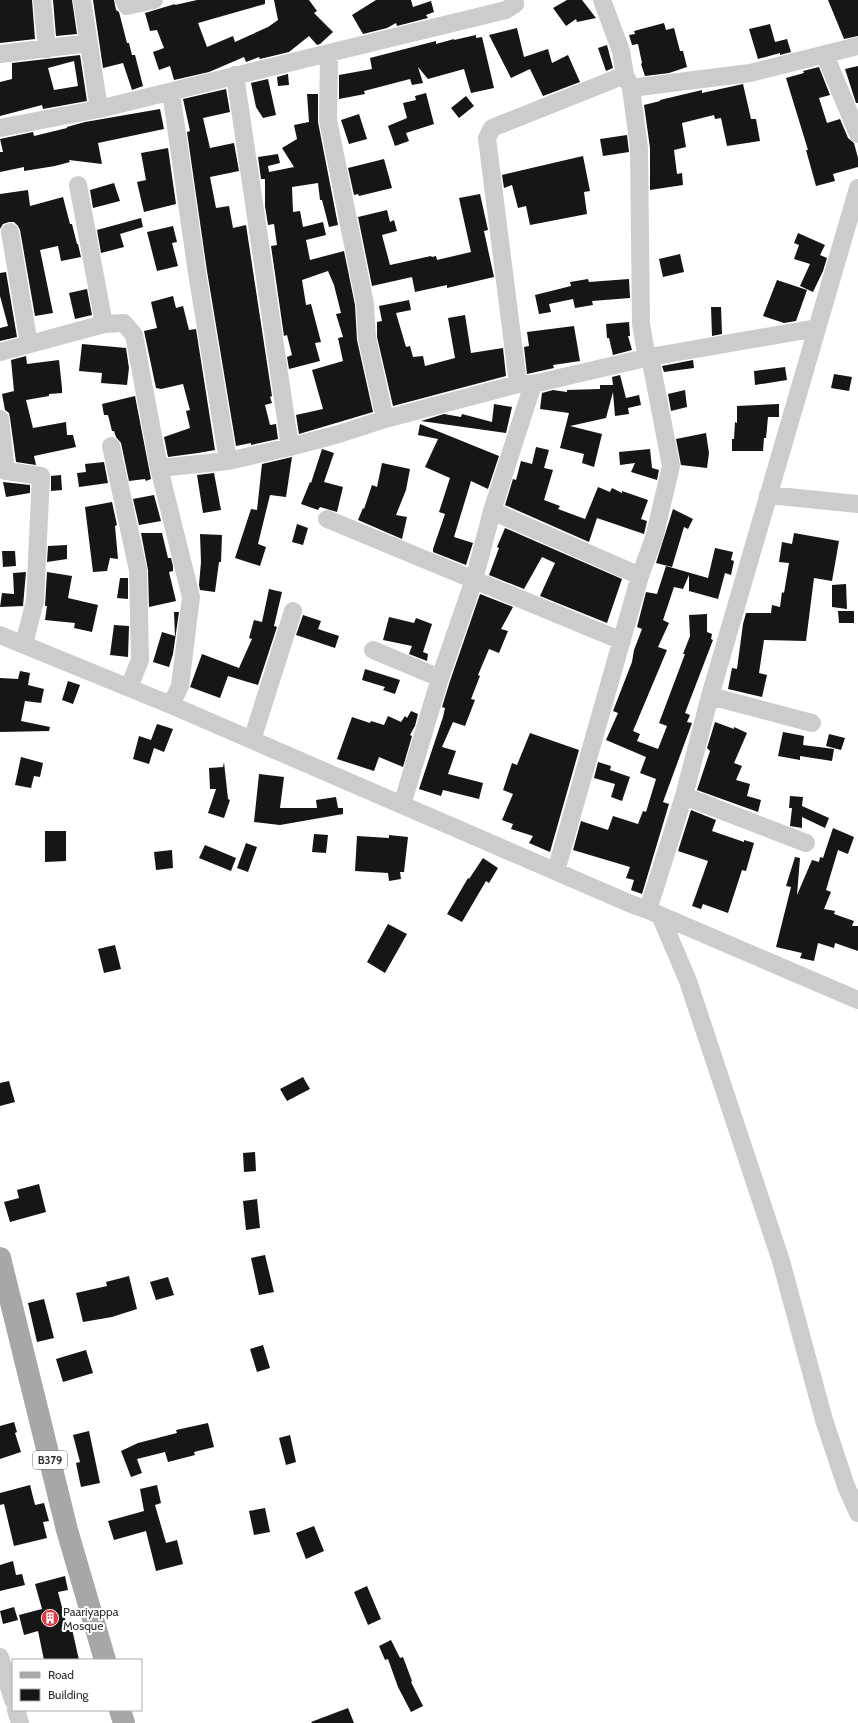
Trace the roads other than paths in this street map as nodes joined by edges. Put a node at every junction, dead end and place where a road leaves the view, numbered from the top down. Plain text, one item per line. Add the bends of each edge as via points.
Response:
1 (42, 0) edge
2 (82, 0) edge
3 (124, 0) edge
4 (154, 0) edge
5 (514, 0) edge
6 (602, 0) edge
7 (88, 43) junction
8 (858, 46) edge
9 (47, 49) junction
10 (329, 53) junction
11 (0, 54) edge
12 (825, 55) junction
13 (235, 75) junction
14 (628, 81) junction
15 (171, 92) junction
16 (99, 109) junction
17 (0, 128) edge
18 (858, 134) edge
19 (78, 185) dead end
20 (858, 188) edge
21 (10, 232) dead end
22 (104, 324) junction
23 (816, 328) junction
24 (29, 344) junction
25 (0, 352) edge
26 (649, 358) junction
27 (526, 384) junction
28 (0, 419) edge
29 (385, 419) junction
30 (111, 446) dead end
31 (290, 446) junction
32 (228, 461) junction
33 (159, 468) junction
34 (768, 495) junction
35 (858, 504) edge
36 (492, 511) junction
37 (327, 519) dead end
38 (640, 576) junction
39 (474, 580) junction
40 (293, 611) dead end
41 (0, 635) edge
42 (622, 641) junction
43 (24, 644) junction
44 (373, 650) dead end
45 (440, 678) junction
46 (129, 687) junction
47 (710, 696) junction
48 (171, 704) junction
49 (812, 723) dead end
50 (252, 740) junction
51 (684, 796) junction
52 (402, 805) junction
53 (806, 843) dead end
54 (556, 871) junction
55 (654, 912) junction
56 (858, 1000) edge
57 (0, 1258) edge
58 (858, 1514) edge
59 (0, 1657) edge
60 (105, 1659) edge
61 (12, 1697) edge
62 (16, 1711) edge
63 (120, 1711) edge
64 (20, 1723) edge
65 (124, 1723) edge

1 - 9 street
2 - 7 street
3 - 4 street via 127,6
5 - 10 street via 515,4 506,10
6 - 14 street via 621,51
7 - 9 street
7 - 16 street
8 - 12 street
9 - 11 street
10 - 13 street
10 - 29 street via 328,120 365,304 367,338
12 - 14 street via 750,74
12 - 18 street
13 - 15 street
13 - 31 street
14 - 26 street via 638,148 641,324
14 - 27 street via 492,128 488,138
15 - 16 street
15 - 32 street
16 - 17 street
19 - 22 street
20 - 23 street
21 - 24 street
22 - 24 street
22 - 33 street via 124,323 134,335
23 - 26 street
23 - 34 street
24 - 25 street
26 - 27 street
26 - 38 street via 671,466 654,538
27 - 29 street
27 - 36 street
28 - 43 street via 6,471 41,476 35,601
29 - 31 street
30 - 46 street via 138,570 140,660
31 - 32 street
32 - 33 street
33 - 48 street via 191,597 180,686
34 - 35 street
34 - 47 street
36 - 38 street
36 - 39 street
37 - 39 street
38 - 42 street
39 - 42 street
39 - 45 street
40 - 50 street
41 - 43 street
42 - 54 street
43 - 46 street
44 - 45 street
45 - 52 street
46 - 48 street
47 - 49 street
47 - 51 street
48 - 50 street
50 - 52 street
51 - 53 street
51 - 55 street
52 - 54 street
54 - 55 street
55 - 56 street
55 - 58 street via 688,981 779,1253 824,1420
57 - 60 main road, B379 via 67,1530
59 - 61 street
62 - 64 street
63 - 65 main road

